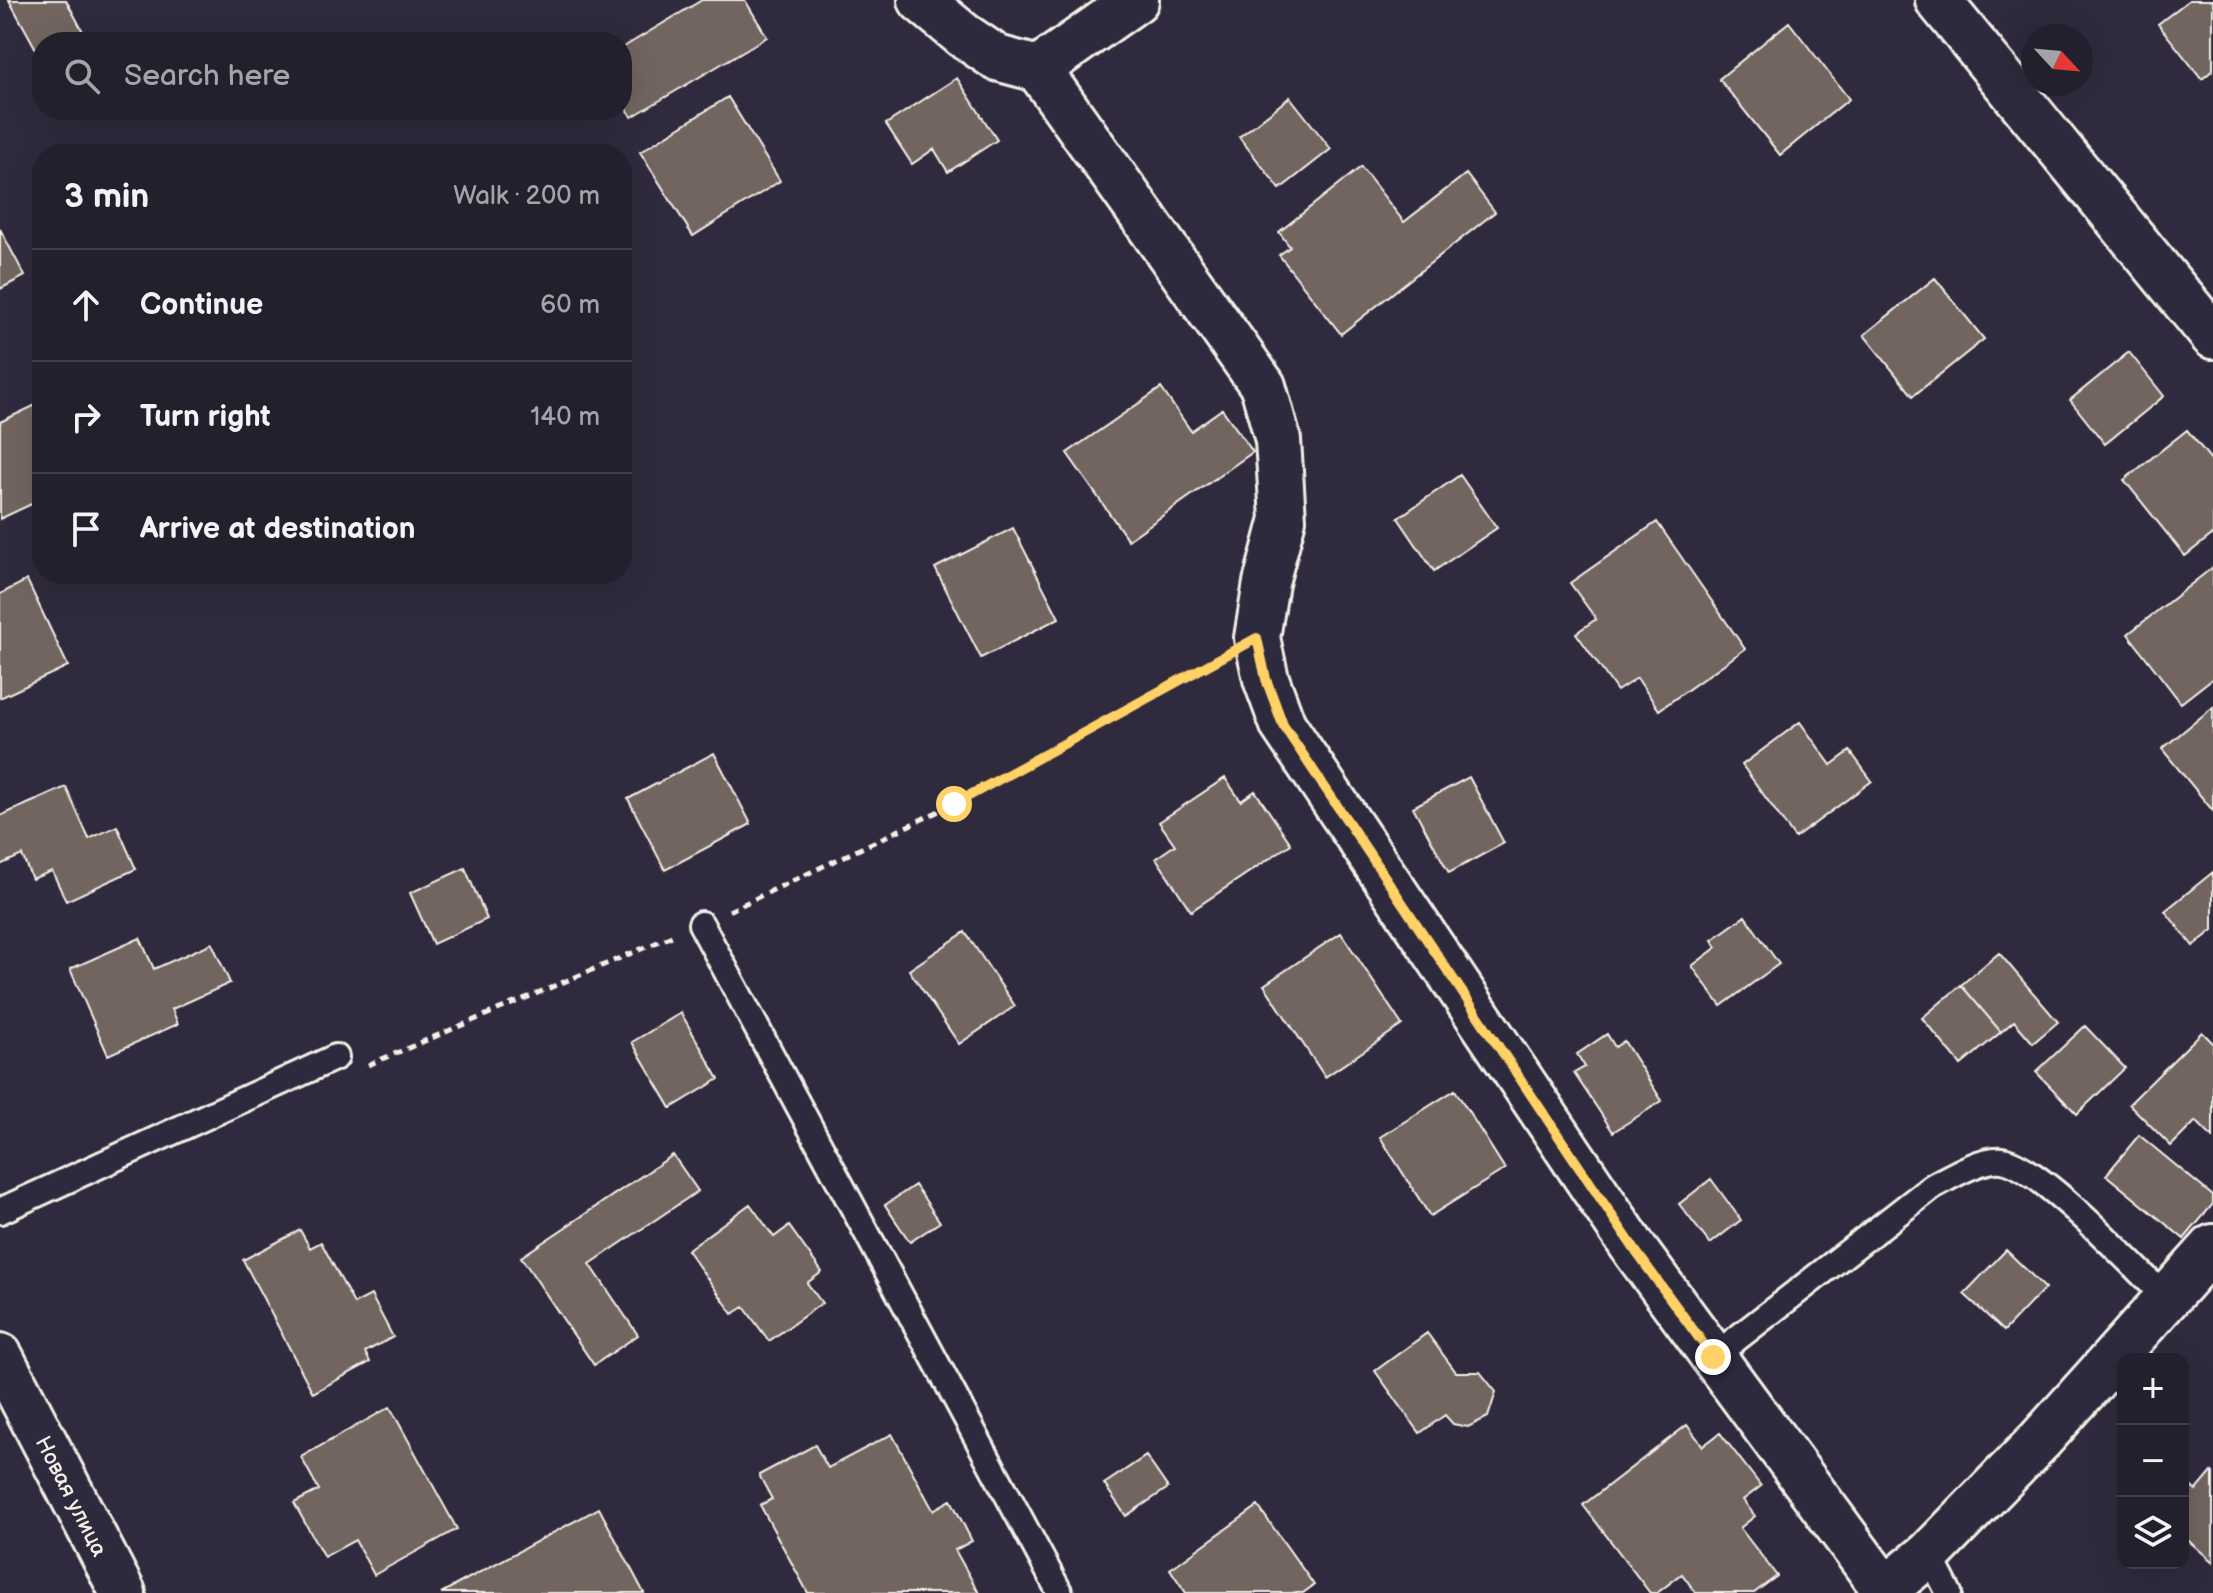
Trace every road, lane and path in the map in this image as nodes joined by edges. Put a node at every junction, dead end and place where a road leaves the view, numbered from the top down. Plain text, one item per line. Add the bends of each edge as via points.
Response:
1 (921, 0) edge
2 (1136, 0) edge
3 (1938, 0) edge
4 (1038, 69) junction
5 (2213, 336) edge
6 (1257, 638) junction
7 (701, 924) junction
8 (336, 1057) dead end
9 (362, 1068) dead end
10 (0, 1211) edge
11 (2213, 1247) edge
12 (2166, 1298) junction
13 (0, 1356) edge
14 (1713, 1357) junction
15 (1929, 1554) junction
16 (1883, 1592) edge
17 (123, 1593) edge
18 (1060, 1593) edge
19 (1949, 1593) edge

1 - 4 street via 997,58
2 - 4 street
3 - 5 street
4 - 6 street via 1263,386 1278,440 1283,519
6 - 7 path via 954,804
6 - 14 street via 1283,725 1637,1253
7 - 9 path
7 - 18 lane
8 - 10 lane
11 - 12 street
12 - 14 lane via 2054,1191 2001,1160 1966,1169 1933,1186
12 - 15 street via 2040,1440
13 - 17 street, Новая улица
14 - 16 street
15 - 16 street
15 - 19 lane

